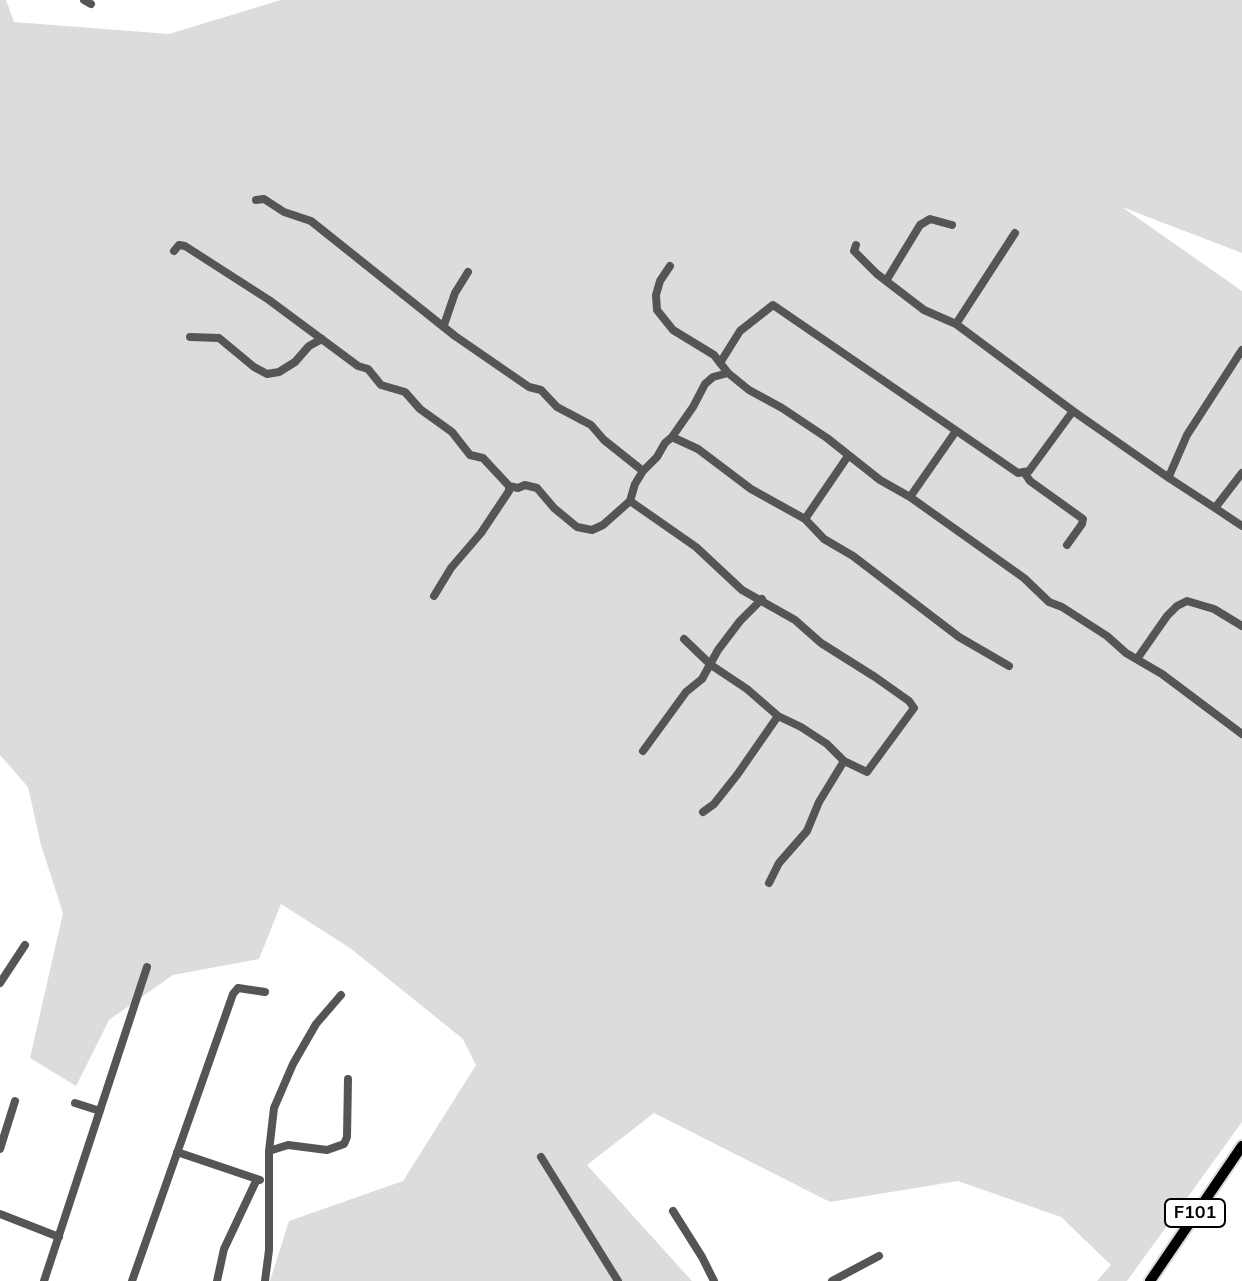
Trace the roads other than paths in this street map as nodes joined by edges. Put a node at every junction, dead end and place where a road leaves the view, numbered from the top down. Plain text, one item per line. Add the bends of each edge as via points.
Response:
1 (256, 200) dead end
2 (952, 225) dead end
3 (1015, 233) dead end
4 (856, 245) dead end
5 (174, 251) dead end
6 (670, 266) dead end
7 (468, 272) dead end
8 (886, 281) junction
9 (956, 324) junction
10 (444, 325) junction
11 (190, 337) dead end
12 (322, 339) junction
13 (1242, 350) edge
14 (720, 363) junction
15 (728, 373) junction
16 (1073, 411) junction
17 (956, 431) junction
18 (672, 437) junction
19 (848, 456) junction
20 (643, 471) junction
21 (1024, 472) junction
22 (1242, 473) edge
23 (1169, 478) junction
24 (509, 486) junction
25 (910, 497) junction
26 (630, 501) junction
27 (1215, 508) junction
28 (805, 519) junction
29 (1242, 526) edge
30 (1067, 545) dead end
31 (434, 596) dead end
32 (762, 599) junction
33 (1242, 626) edge
34 (684, 639) dead end
35 (1137, 659) junction
36 (711, 665) junction
37 (1009, 666) dead end
38 (778, 716) junction
39 (1242, 734) edge
40 (643, 751) dead end
41 (844, 761) junction
42 (703, 812) dead end
43 (769, 883) dead end
44 (25, 945) dead end
45 (147, 967) dead end
46 (0, 983) edge
47 (265, 992) dead end
48 (341, 995) dead end
49 (348, 1079) dead end
50 (15, 1101) dead end
51 (75, 1103) dead end
52 (100, 1111) junction
53 (1242, 1146) edge
54 (0, 1149) edge
55 (269, 1151) junction
56 (177, 1152) junction
57 (541, 1157) dead end
58 (257, 1179) junction
59 (268, 1184) junction
60 (673, 1211) dead end
61 (0, 1214) edge
62 (59, 1237) junction
63 (879, 1256) dead end
64 (44, 1281) edge
65 (132, 1281) edge
66 (217, 1281) edge
67 (265, 1281) edge
68 (618, 1281) edge
69 (714, 1281) edge
70 (832, 1281) edge
71 (1150, 1281) edge

1 - 10 street via 311,221
2 - 8 street via 930,219 920,225
3 - 9 street
4 - 8 street via 861,260
5 - 12 street via 185,246
6 - 14 street via 660,281 657,310 673,330
7 - 10 street
8 - 9 street via 924,310
9 - 16 street
10 - 20 street via 476,352 591,425
11 - 12 street via 219,338 267,374 295,362
12 - 24 street via 368,369 381,385 405,392
13 - 23 street via 1187,435
14 - 15 street
14 - 17 street via 740,331 773,305
15 - 18 street via 705,384
15 - 19 street
16 - 21 street
16 - 23 street
17 - 21 street
17 - 25 street
18 - 20 street
18 - 28 street
19 - 25 street
19 - 28 street
20 - 26 street
21 - 30 street via 1083,519
22 - 27 street
23 - 27 street
24 - 26 street via 537,488 564,518 592,530
24 - 31 street
25 - 35 street via 1024,578 1049,602
26 - 32 street via 696,547 742,590
27 - 29 street
28 - 37 street via 824,539 959,637
32 - 36 street
32 - 41 street via 914,708 871,771
33 - 35 street via 1187,601 1167,616
34 - 36 street
35 - 39 street
36 - 38 street
36 - 40 street
38 - 41 street via 827,744
38 - 42 street via 737,775
41 - 43 street via 807,831
44 - 46 street
45 - 52 street
47 - 56 street via 238,988 233,994
48 - 55 street via 316,1024 283,1084
49 - 55 street via 344,1144 327,1150 288,1145
50 - 54 street
51 - 52 street
52 - 62 street
53 - 71 main road, F101
55 - 59 street
56 - 58 street
56 - 65 street
57 - 68 street
58 - 59 street
58 - 66 street via 234,1222
59 - 67 street
60 - 69 street
61 - 62 street
62 - 64 street
63 - 70 street

